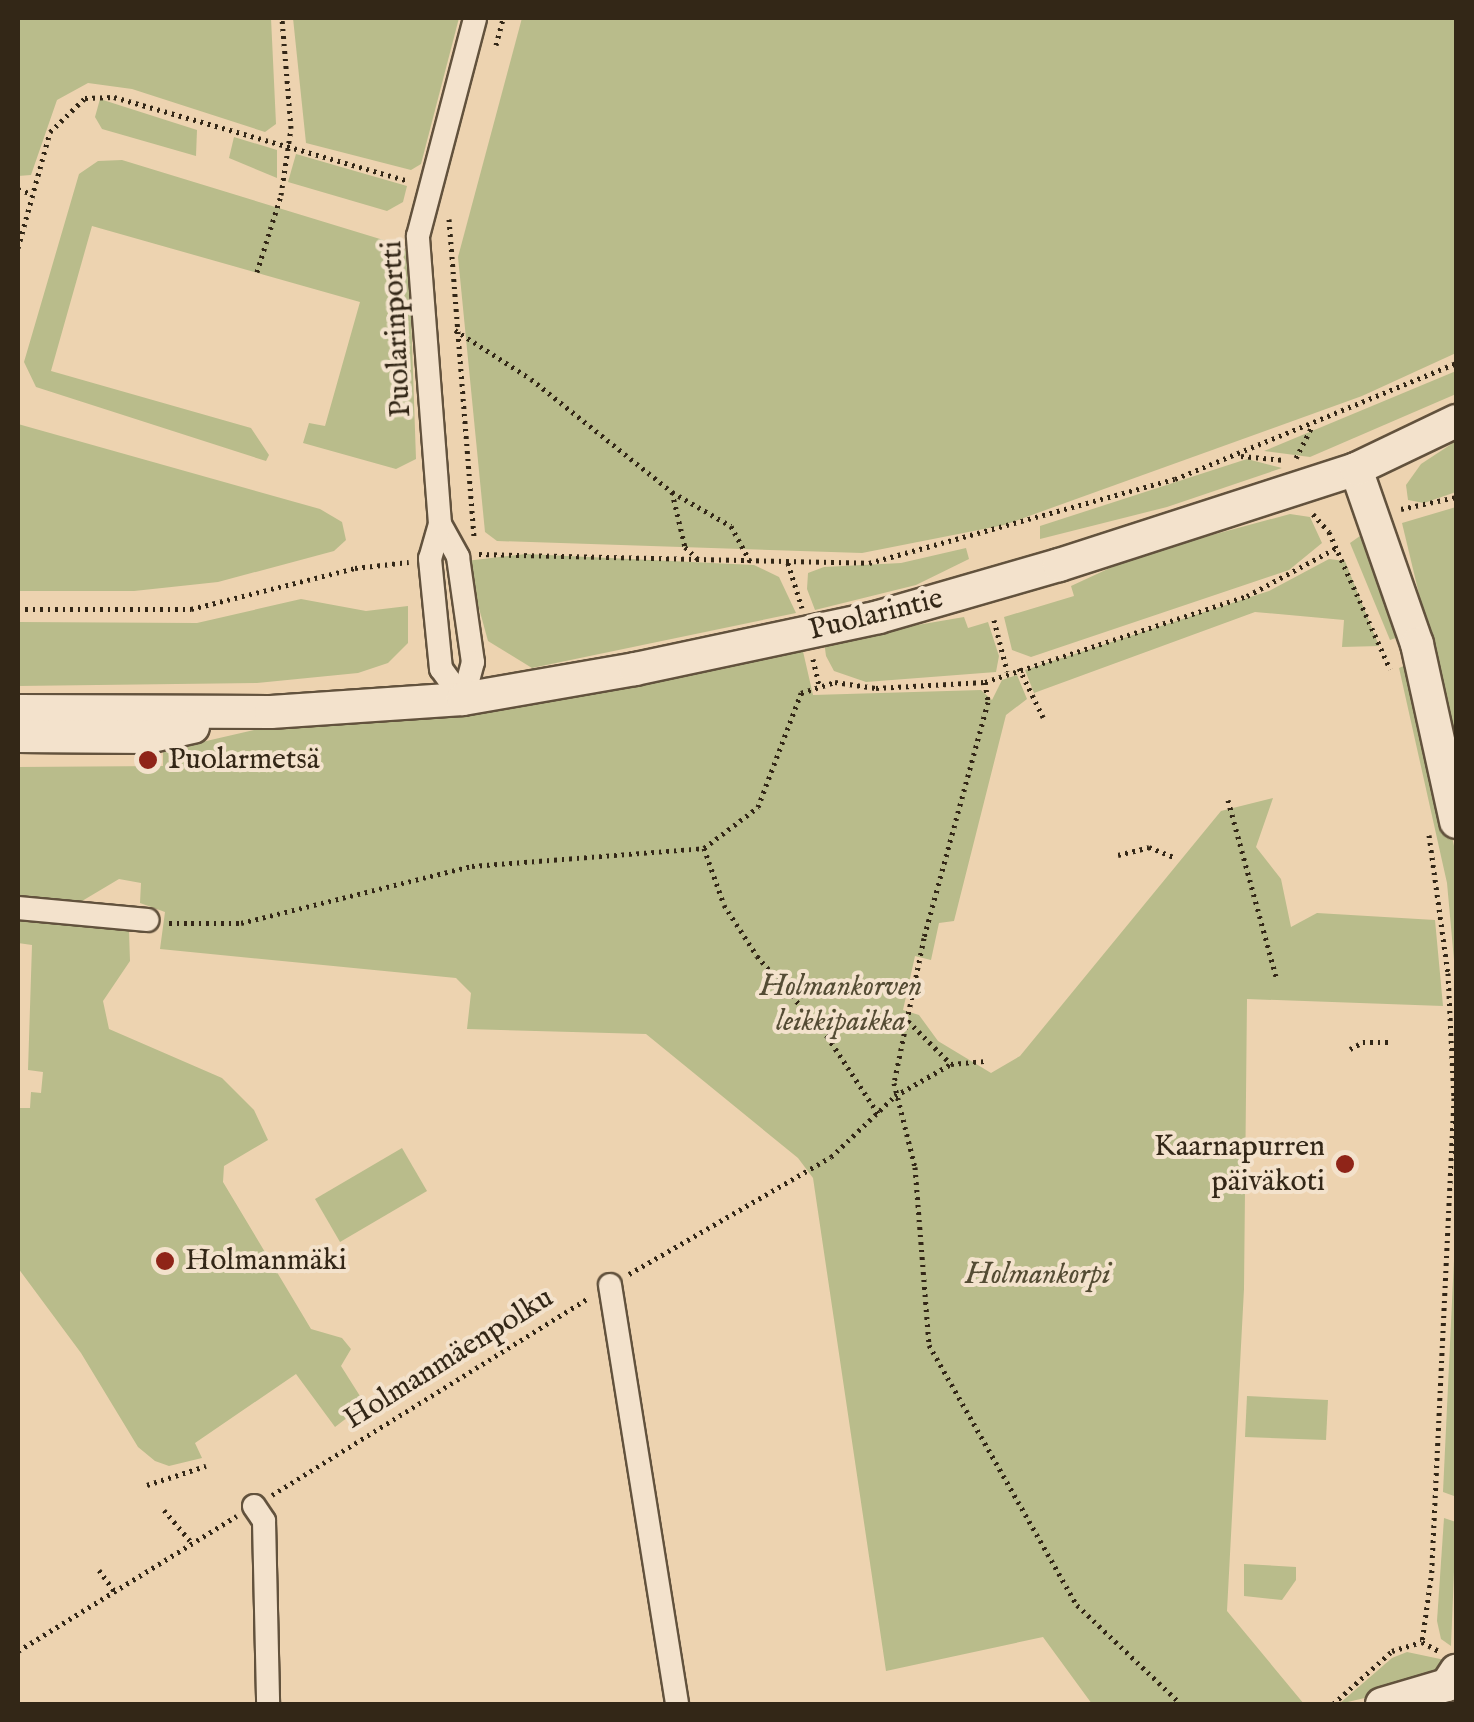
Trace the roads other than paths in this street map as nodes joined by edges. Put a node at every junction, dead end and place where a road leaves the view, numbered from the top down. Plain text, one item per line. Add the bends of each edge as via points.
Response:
1 (476, 18) edge
2 (1456, 421) edge
3 (1356, 469) junction
4 (440, 524) junction
5 (462, 699) junction
6 (18, 711) edge
7 (272, 712) junction
8 (18, 736) edge
9 (1442, 825) edge
10 (18, 908) edge
11 (147, 920) road end
12 (610, 1285) road end
13 (254, 1506) road end
14 (1456, 1671) edge
15 (268, 1704) edge
16 (677, 1704) edge
17 (1382, 1704) edge

1 - 4 street, Puolarinportti via 440,191 418,236
2 - 3 main road, Puolarintie
3 - 5 main road, Puolarintie via 1299,474 878,617
3 - 9 main road via 1418,644
4 - 5 street, Puolarinportti via 458,557 473,662
4 - 5 street, Puolarinportti via 430,559 441,668
5 - 7 main road, Puolarintie
6 - 7 main road, Puolarintie
7 - 8 main road, Puolarintie via 147,736
10 - 11 street
12 - 16 street
13 - 15 street via 264,1521
14 - 17 main road via 1447,1685

